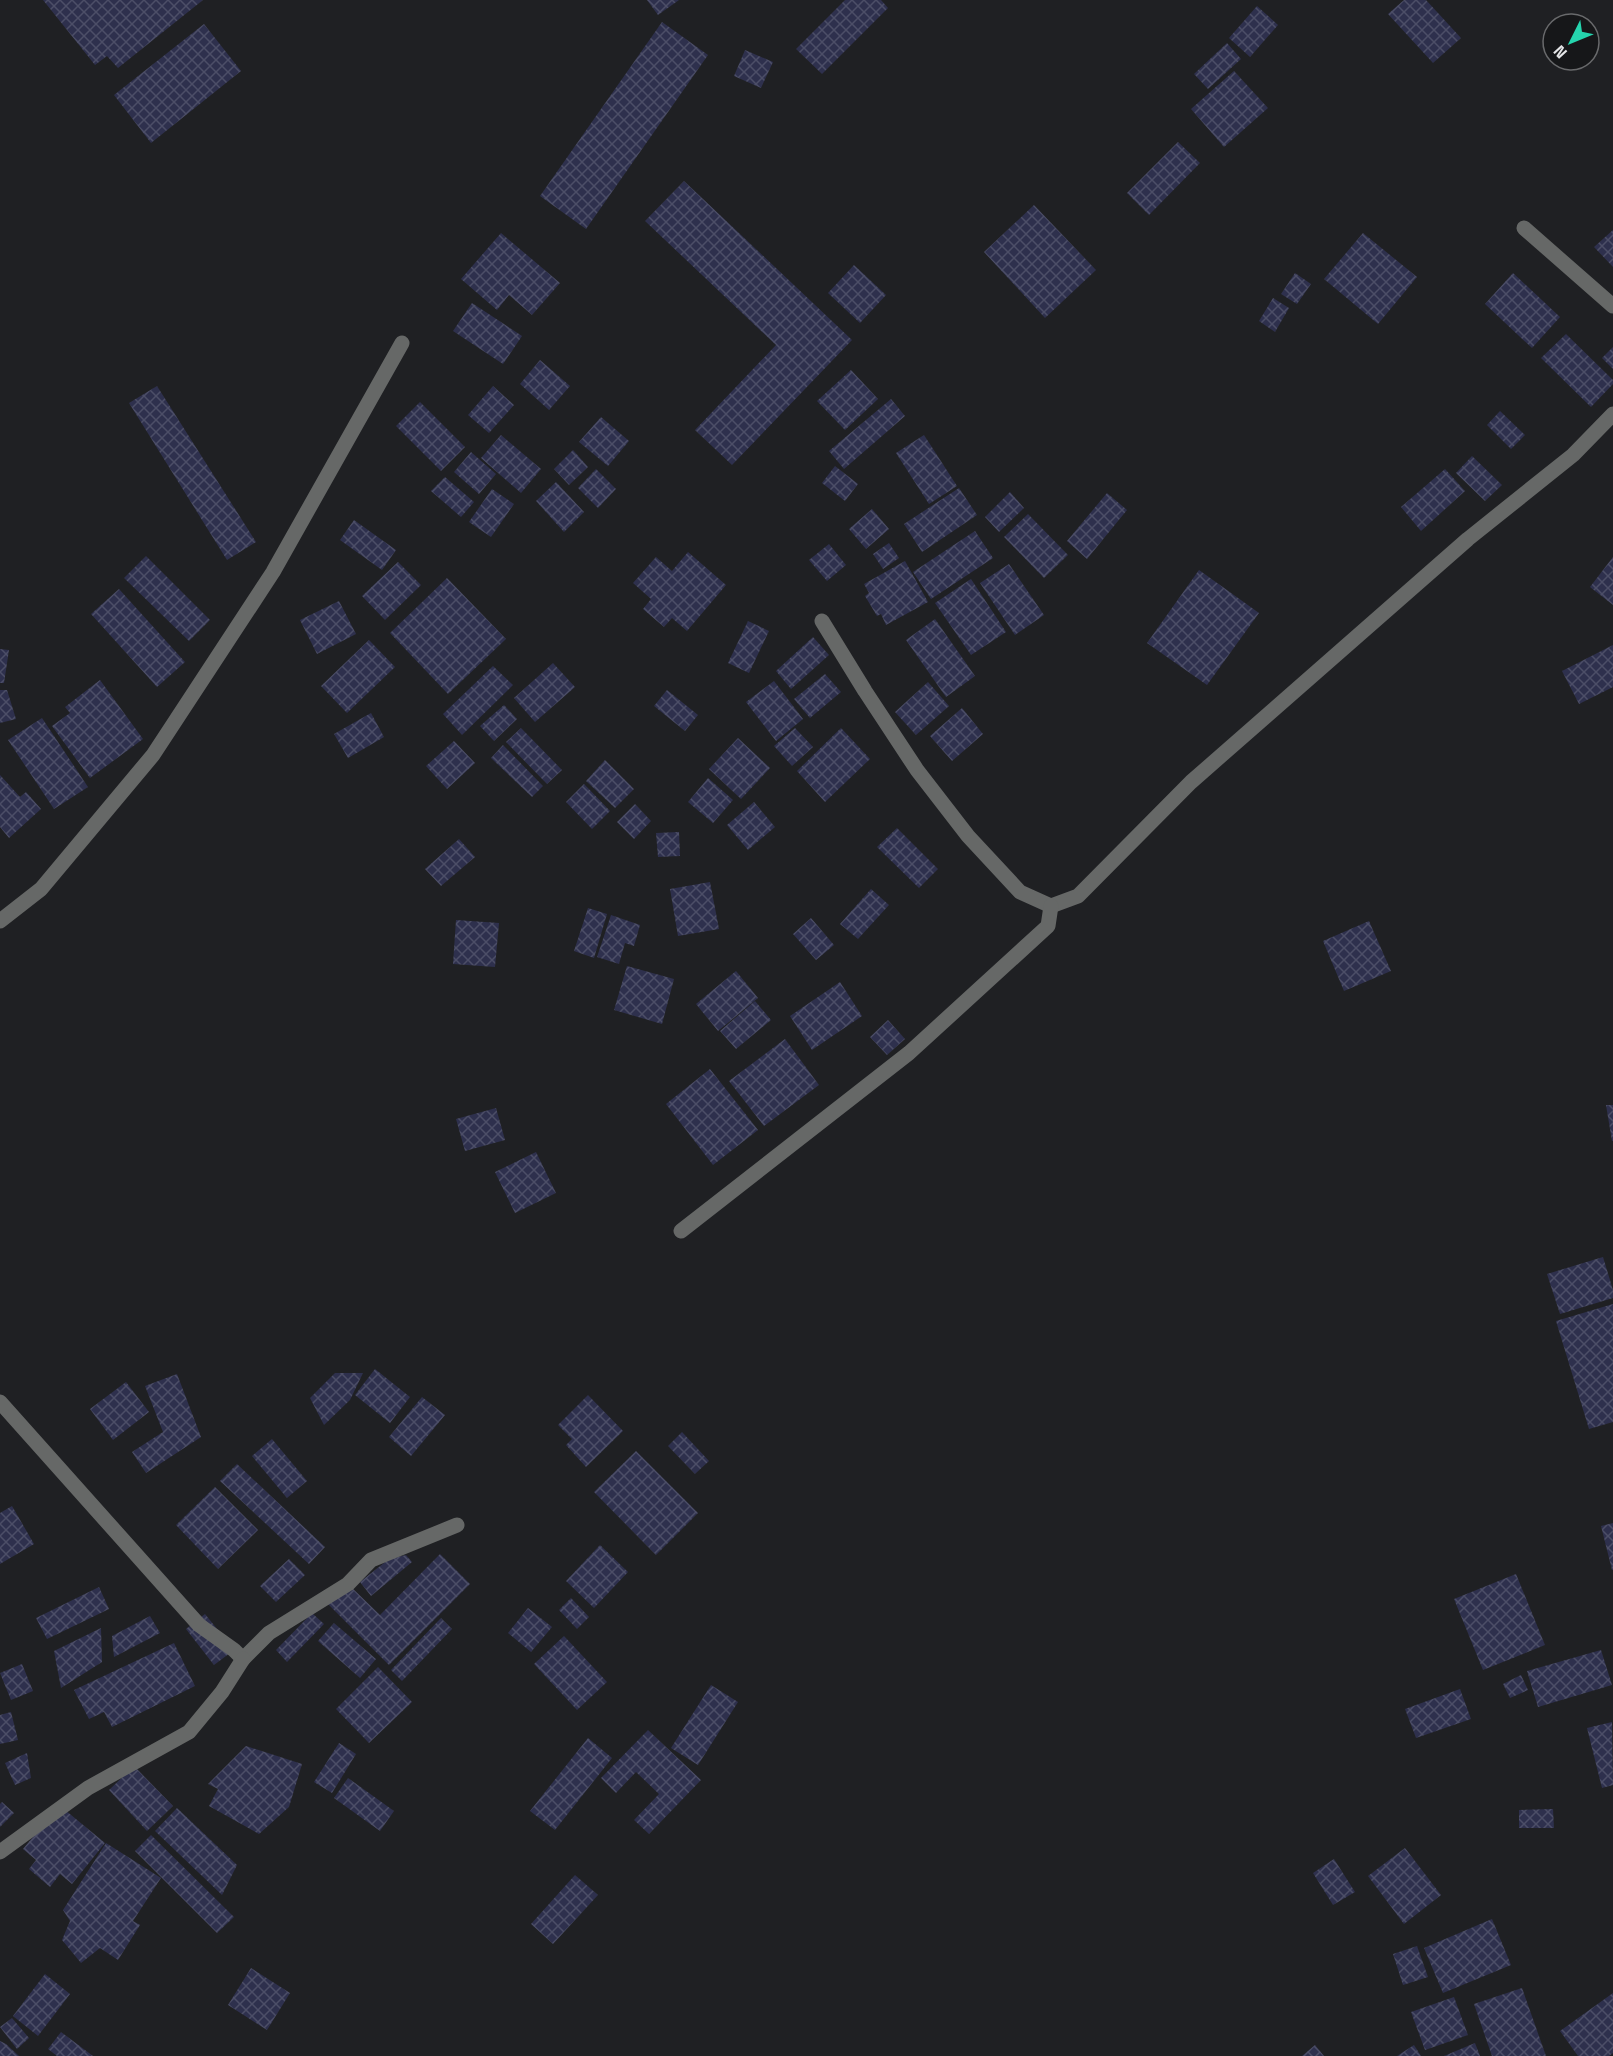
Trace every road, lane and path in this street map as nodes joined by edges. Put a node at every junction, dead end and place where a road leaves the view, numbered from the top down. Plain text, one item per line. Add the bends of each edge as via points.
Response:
1 (1524, 228) dead end
2 (1613, 306) edge
3 (402, 343) dead end
4 (1613, 414) edge
5 (822, 621) dead end
6 (1051, 906) junction
7 (0, 921) edge
8 (681, 1231) dead end
9 (0, 1402) edge
10 (457, 1525) dead end
11 (243, 1659) junction
12 (0, 1852) edge

1 - 2 street
3 - 7 street via 273,572 153,755 41,889
4 - 6 street via 1573,455 1435,567 1191,782 1077,896
5 - 6 street via 910,760 968,836 1020,892
6 - 8 street via 1048,926 909,1053
9 - 11 street via 199,1625
10 - 11 street via 371,1560 348,1584 269,1633
11 - 12 street via 189,1732 88,1788

